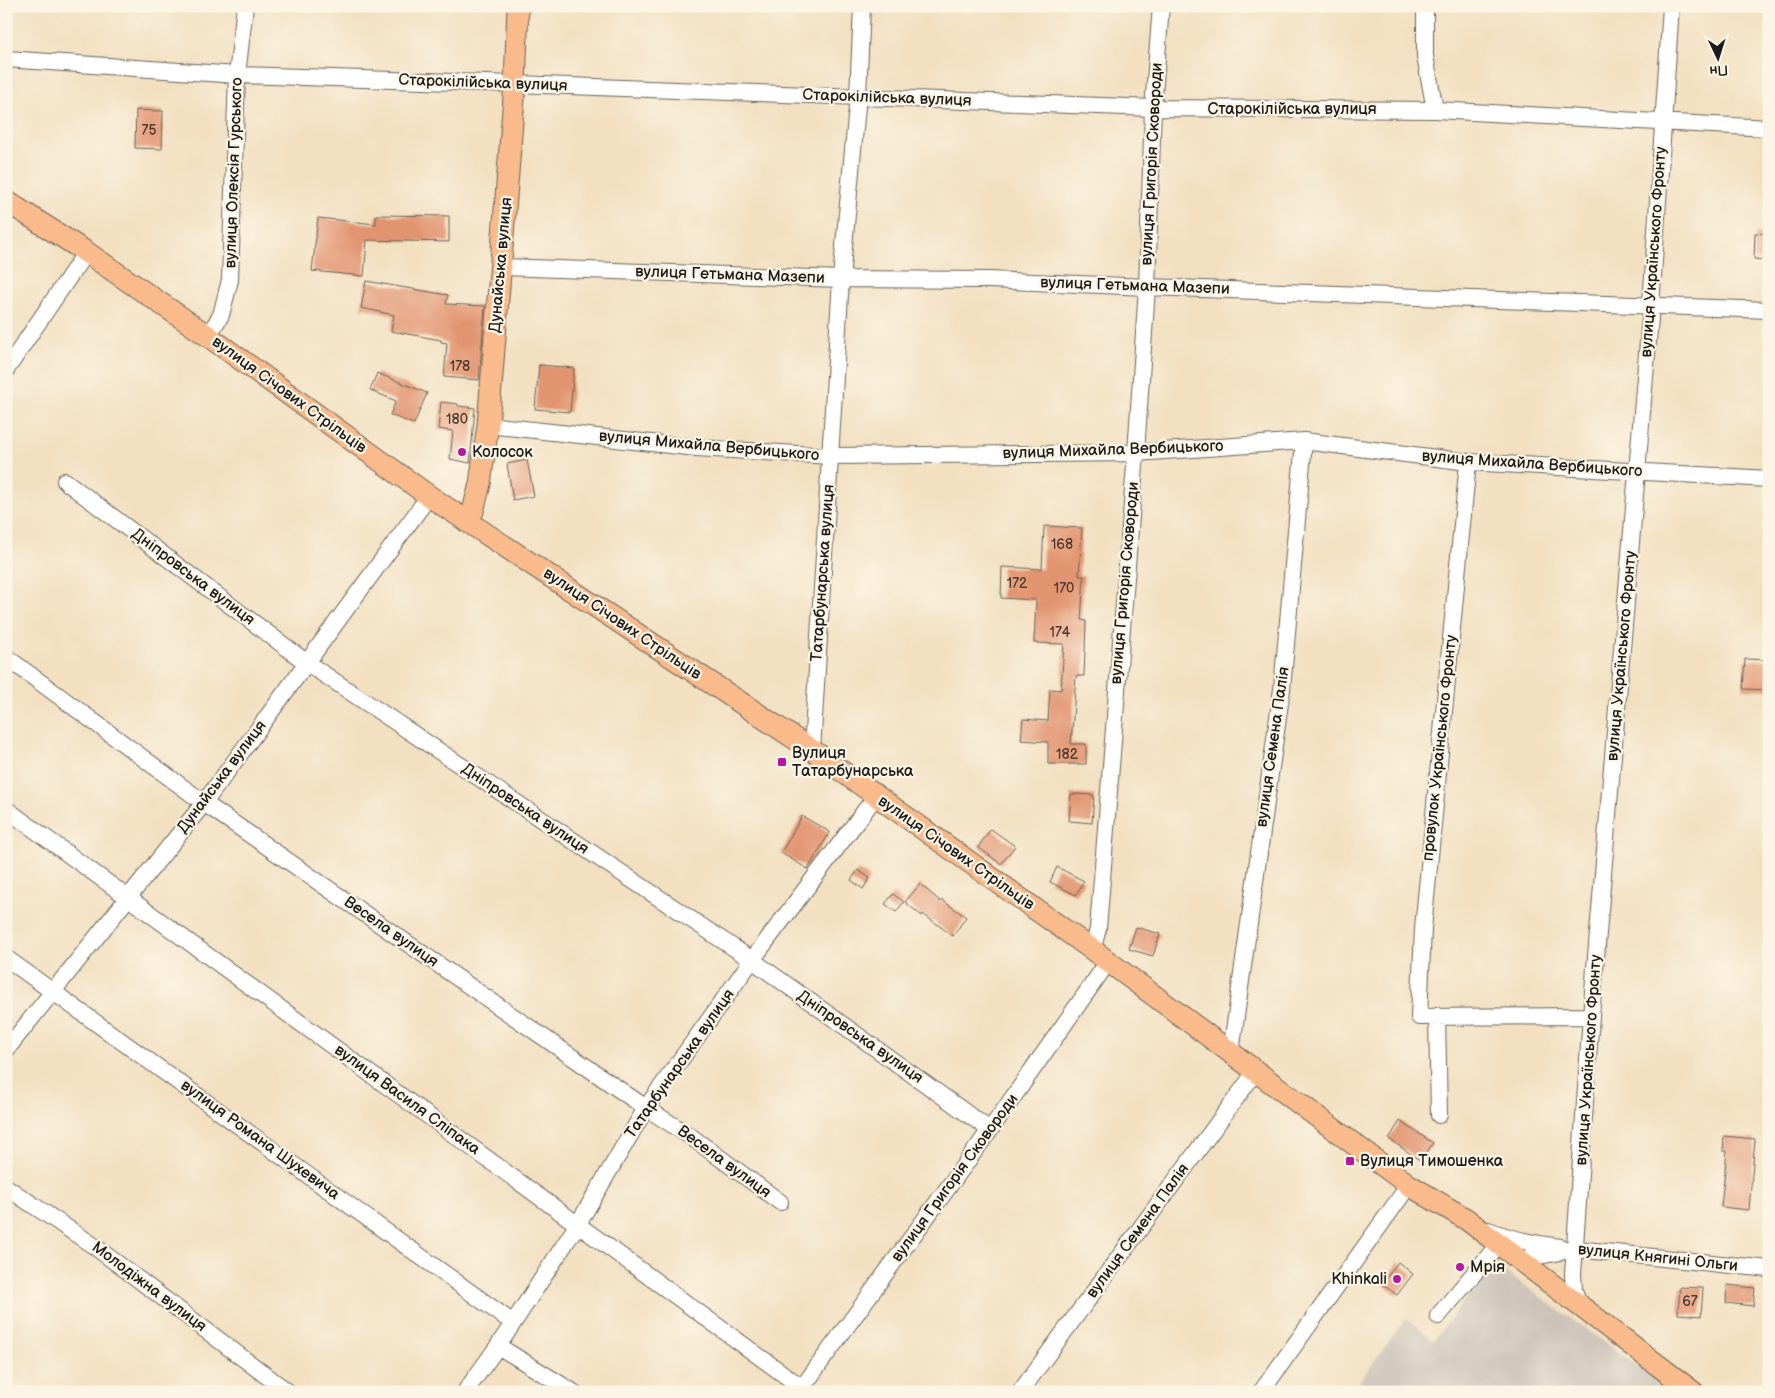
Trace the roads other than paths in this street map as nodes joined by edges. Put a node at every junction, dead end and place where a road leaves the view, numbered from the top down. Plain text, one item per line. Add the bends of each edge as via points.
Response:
1 (245, 6) edge
2 (518, 6) edge
3 (862, 6) edge
4 (1161, 6) edge
5 (1425, 6) edge
6 (1671, 6) edge
7 (6, 59) edge
8 (237, 75) junction
9 (515, 84) junction
10 (858, 96) junction
11 (1153, 108) junction
12 (1435, 110) junction
13 (1662, 122) junction
14 (1769, 128) edge
15 (6, 201) edge
16 (86, 252) junction
17 (502, 267) junction
18 (841, 279) junction
19 (1146, 287) junction
20 (1651, 306) junction
21 (1769, 310) edge
22 (208, 336) junction
23 (6, 370) edge
24 (488, 425) junction
25 (1304, 441) junction
26 (1136, 453) junction
27 (831, 456) junction
28 (1468, 462) junction
29 (1638, 472) junction
30 (1769, 479) edge
31 (65, 481) dead end
32 (429, 496) junction
33 (467, 522) junction
34 (6, 656) edge
35 (307, 662) junction
36 (812, 750) junction
37 (876, 796) junction
38 (204, 803) junction
39 (6, 808) edge
40 (128, 897) junction
41 (1090, 948) junction
42 (6, 958) edge
43 (752, 960) junction
44 (1108, 962) junction
45 (54, 992) junction
46 (1437, 1016) junction
47 (1591, 1016) junction
48 (6, 1050) edge
49 (1231, 1052) junction
50 (1256, 1071) junction
51 (646, 1108) junction
52 (1439, 1115) dead end
53 (990, 1130) junction
54 (1409, 1185) junction
55 (6, 1188) edge
56 (780, 1202) dead end
57 (1466, 1220) junction
58 (578, 1224) junction
59 (1498, 1245) junction
60 (1576, 1249) junction
61 (1518, 1260) junction
62 (1769, 1269) edge
63 (1579, 1306) junction
64 (1438, 1316) dead end
65 (514, 1323) junction
66 (498, 1346) junction
67 (803, 1390) edge
68 (288, 1392) edge
69 (465, 1392) edge
70 (573, 1392) edge
71 (1020, 1392) edge
72 (1261, 1392) edge
73 (1693, 1392) edge

1 - 8 street, вулиця Олексія Гурського
2 - 9 main road, Дунайська вулиця
3 - 10 street, Татарбунарська вулиця
4 - 11 street, вулиця Григорія Сковороди
5 - 12 street via 1425,56
6 - 13 street, вулиця Українського Фронту
7 - 8 street, Старокілійська вулиця
8 - 9 street, Старокілійська вулиця
8 - 22 street, вулиця Олексія Гурського via 230,280 221,315
9 - 10 street, Старокілійська вулиця
9 - 17 main road, Дунайська вулиця
10 - 11 street, Старокілійська вулиця
10 - 18 street, Татарбунарська вулиця
11 - 12 street, Старокілійська вулиця
11 - 19 street, вулиця Григорія Сковороди
12 - 13 street, Старокілійська вулиця
13 - 14 street, Старокілійська вулиця
13 - 20 street, вулиця Українського Фронту
15 - 16 main road, вулиця Січових Стрільців
16 - 22 main road, вулиця Січових Стрільців
16 - 23 street
17 - 18 street, вулиця Гетьмана Мазепи
17 - 24 main road, Дунайська вулиця
18 - 19 street, вулиця Гетьмана Мазепи via 989,280
18 - 27 street, Татарбунарська вулиця
19 - 20 street, вулиця Гетьмана Мазепи
19 - 26 street, вулиця Григорія Сковороди
20 - 21 street, вулиця Гетьмана Мазепи
20 - 29 street, вулиця Українського Фронту
22 - 32 main road, вулиця Січових Стрільців
24 - 27 street, вулиця Михайла Вербицького via 688,447
24 - 33 main road, Дунайська вулиця via 480,484
25 - 26 street, вулиця Михайла Вербицького
25 - 28 street, вулиця Михайла Вербицького
25 - 49 street, вулиця Семена Палія via 1282,689
26 - 27 street, вулиця Михайла Вербицького
26 - 41 street, вулиця Григорія Сковороди via 1098,929
27 - 36 street, Татарбунарська вулиця
28 - 29 street, вулиця Михайла Вербицького
28 - 46 street, провулок Українського Фронту via 1423,929 1419,1017
29 - 30 street, вулиця Михайла Вербицького
29 - 47 street, вулиця Українського Фронту
31 - 35 street, Дніпровська вулиця
32 - 33 main road, вулиця Січових Стрільців
32 - 35 street, Дунайська вулиця
33 - 36 main road, вулиця Січових Стрільців
34 - 38 street, Весела вулиця
35 - 38 street, Дунайська вулиця
35 - 43 street, Дніпровська вулиця
36 - 37 main road, вулиця Січових Стрільців
37 - 41 main road, вулиця Січових Стрільців
37 - 43 street, Татарбунарська вулиця
38 - 40 street, Дунайська вулиця
38 - 51 street, Весела вулиця
39 - 40 street, вулиця Василя Сліпака
40 - 45 street, Дунайська вулиця
40 - 58 street, вулиця Василя Сліпака
41 - 44 main road, вулиця Січових Стрільців
42 - 45 street, вулиця Романа Шухевича
43 - 51 street, Татарбунарська вулиця
43 - 53 street, Дніпровська вулиця
44 - 49 main road, вулиця Січових Стрільців
44 - 53 street, вулиця Григорія Сковороди
45 - 48 street, Дунайська вулиця
45 - 65 street, вулиця Романа Шухевича
46 - 47 street, провулок Українського Фронту
46 - 52 street
47 - 60 street, вулиця Українського Фронту
49 - 50 main road, вулиця Січових Стрільців
50 - 54 main road, вулиця Січових Стрільців
50 - 71 street, вулиця Семена Палія
51 - 56 street, Весела вулиця
51 - 58 street, Татарбунарська вулиця
53 - 67 street, вулиця Григорія Сковороди
54 - 57 main road, вулиця Січових Стрільців
54 - 72 street
55 - 68 street, Молодіжна вулиця via 94,1246
57 - 59 main road, вулиця Січових Стрільців
57 - 60 street via 1502,1236 1533,1244
58 - 65 street, Татарбунарська вулиця
58 - 67 street, вулиця Василя Сліпака
59 - 61 main road, вулиця Січових Стрільців
59 - 64 street
60 - 61 street, вулиця Княгині Ольги
60 - 62 street, вулиця Княгині Ольги
60 - 63 street, вулиця Українського Фронту via 1573,1274
61 - 63 main road, вулиця Січових Стрільців
63 - 73 main road, вулиця Січових Стрільців
65 - 66 street, Татарбунарська вулиця
66 - 69 street, Татарбунарська вулиця
66 - 70 street

